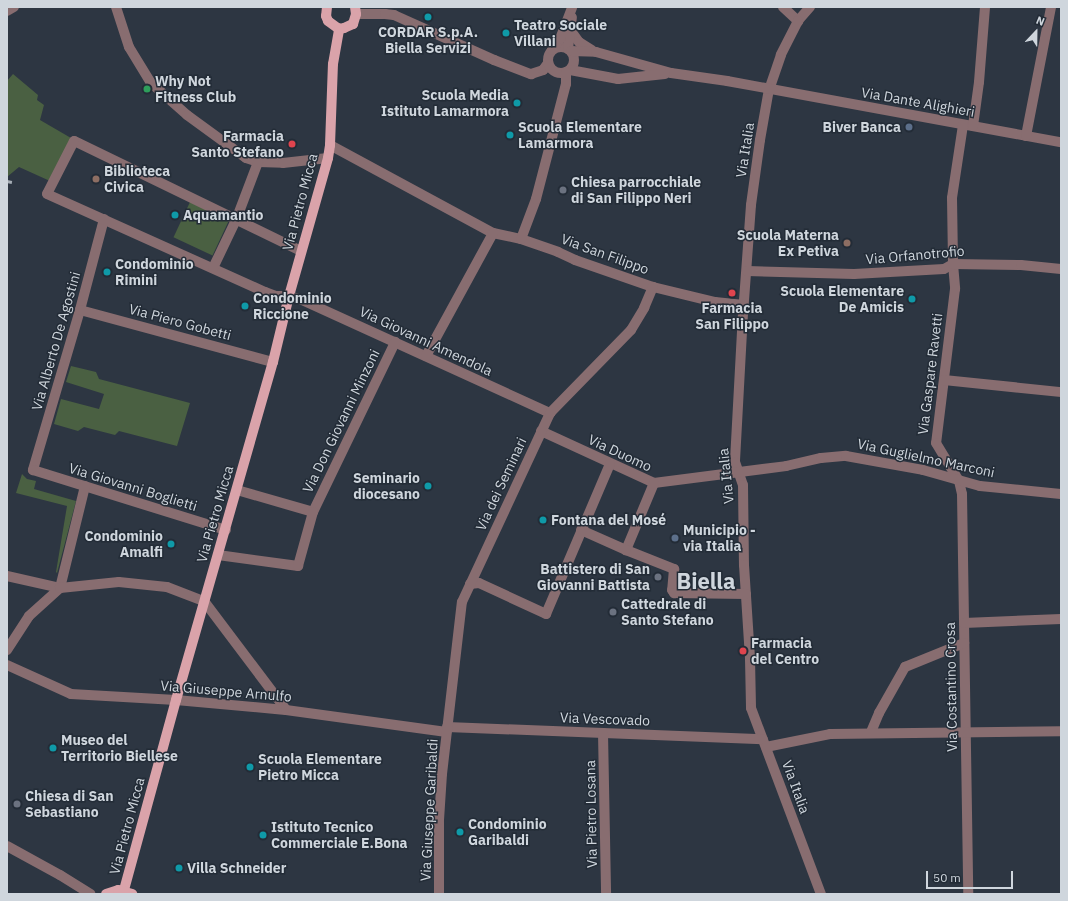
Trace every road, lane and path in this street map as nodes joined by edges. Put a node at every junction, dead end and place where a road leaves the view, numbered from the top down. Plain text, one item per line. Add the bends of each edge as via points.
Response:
1 (14, 7) edge
2 (116, 7) edge
3 (327, 7) edge
4 (572, 7) edge
5 (783, 7) edge
6 (810, 7) edge
7 (986, 7) edge
8 (1051, 7) edge
9 (356, 10) edge
10 (7, 11) edge
11 (798, 21) junction
12 (339, 29) junction
13 (571, 30) junction
14 (570, 50) junction
15 (551, 52) junction
16 (596, 52) junction
17 (548, 63) junction
18 (568, 71) junction
19 (671, 73) junction
20 (770, 89) junction
21 (968, 126) junction
22 (1026, 136) junction
23 (1061, 142) edge
24 (330, 145) junction
25 (328, 158) junction
26 (258, 162) junction
27 (104, 219) junction
28 (236, 220) junction
29 (493, 233) junction
30 (521, 239) junction
31 (301, 251) junction
32 (953, 264) junction
33 (213, 268) junction
34 (1061, 269) edge
35 (747, 271) junction
36 (653, 287) junction
37 (289, 296) junction
38 (744, 305) junction
39 (80, 310) junction
40 (395, 342) junction
41 (426, 356) junction
42 (273, 362) junction
43 (944, 380) junction
44 (1061, 392) edge
45 (550, 413) junction
46 (540, 431) junction
47 (610, 464) junction
48 (33, 470) joint
49 (739, 472) junction
50 (959, 481) junction
51 (654, 484) junction
52 (85, 486) junction
53 (237, 490) junction
54 (1061, 494) edge
55 (313, 512) junction
56 (226, 530) junction
57 (581, 530) junction
58 (626, 550) junction
59 (218, 555) junction
60 (7, 576) edge
61 (470, 584) junction
62 (60, 588) junction
63 (746, 594) junction
64 (204, 601) junction
65 (1061, 619) edge
66 (964, 623) junction
67 (964, 643) junction
68 (7, 650) edge
69 (7, 665) edge
70 (176, 700) junction
71 (286, 710) junction
72 (447, 729) junction
73 (966, 731) junction
74 (1061, 731) edge
75 (871, 732) junction
76 (603, 733) junction
77 (764, 743) junction
78 (7, 846) edge
79 (128, 892) edge
80 (90, 894) edge
81 (106, 894) edge
82 (439, 894) edge
83 (606, 894) edge
84 (820, 894) edge
85 (968, 894) edge

1 - 10 street
2 - 26 street via 129,47 151,83 187,115 246,158
3 - 12 main road via 328,21
4 - 13 street
4 - 15 street via 560,39
5 - 11 street
6 - 11 street, Via Italia
7 - 21 street, Via Gaspare Ravetti via 978,91
8 - 22 street
9 - 12 main road via 353,24
9 - 17 street via 394,15 531,74 544,70
11 - 20 street, Via Italia via 781,55
12 - 24 main road, Via Pietro Micca via 333,64
13 - 14 street
13 - 16 street via 579,42
14 - 15 street via 557,48
14 - 16 street
14 - 18 street via 575,59
15 - 17 street
16 - 19 street
17 - 18 street via 556,72
18 - 19 street via 618,79
18 - 30 street via 536,199
19 - 20 street, Via Dante Alighieri
20 - 21 street, Via Dante Alighieri
20 - 35 street, Via Italia via 752,198
21 - 22 street, Via Dante Alighieri
21 - 32 street, Via Gaspare Ravetti via 952,198
22 - 23 street, Via Dante Alighieri
24 - 25 main road, Via Pietro Micca
24 - 29 street, Via San Filippo
25 - 26 street via 283,163
25 - 31 main road, Via Pietro Micca
26 - 28 street
27 - 28 street, Via Giovanni Amendola via 47,194 74,141
27 - 33 street, Via Giovanni Amendola
27 - 39 street, Via Alberto De Agostini
28 - 31 street
28 - 33 street
29 - 30 street, Via San Filippo
29 - 41 street
30 - 36 street, Via San Filippo
31 - 37 main road, Via Pietro Micca
32 - 34 street, Via Orfanotrofio
32 - 35 street, Via Orfanotrofio via 944,269 854,274
32 - 43 street, Via Gaspare Ravetti via 955,289
33 - 37 street, Via Giovanni Amendola via 276,296
35 - 38 street, Via Italia
36 - 38 street, Via San Filippo via 715,302
36 - 45 street, Via dei Seminari via 631,330
37 - 40 street, Via Giovanni Amendola
37 - 42 main road, Via Pietro Micca
38 - 49 street, Via Italia via 735,462
39 - 42 street, Via Piero Gobetti
39 - 48 street, Via Alberto De Agostini
40 - 41 street, Via Giovanni Amendola
40 - 55 street, Via Don Giovanni Minzoni
41 - 45 street, Via Giovanni Amendola
42 - 53 main road, Via Pietro Micca
43 - 44 street
43 - 50 street, Via Gaspare Ravetti via 936,444
45 - 46 street, Via dei Seminari
46 - 47 street, Via Duomo
46 - 61 street, Via dei Seminari
47 - 51 street, Via Duomo
47 - 57 street
48 - 52 street, Via Giovanni Boglietti
49 - 50 street, Via Guglielmo Marconi via 846,456 923,470
49 - 51 street, Via Duomo
49 - 63 street, Via Italia via 743,485
50 - 54 street, Via Guglielmo Marconi via 980,486
50 - 66 street, Via Costantino Crosa via 962,494
51 - 58 street
52 - 56 street, Via Giovanni Boglietti
52 - 62 street
53 - 55 street, Via Don Giovanni Minzoni
53 - 56 main road, Via Pietro Micca
55 - 59 street, Via Don Giovanni Minzoni via 298,566
56 - 59 main road, Via Pietro Micca
57 - 58 street
57 - 61 street via 546,614 479,583
58 - 63 street via 674,569 674,593
59 - 64 main road, Via Pietro Micca
60 - 62 street
61 - 72 street, Via dei Seminari via 462,602
62 - 64 street via 119,582 167,588
62 - 68 street via 29,616
63 - 77 street, Via Italia via 751,708
64 - 70 main road, Via Pietro Micca
64 - 71 street
65 - 66 street
66 - 67 street, Via Costantino Crosa
67 - 73 street, Via Costantino Crosa
67 - 75 street via 905,667
69 - 70 street, Via Giuseppe Arnulfo via 71,694
70 - 71 street, Via Giuseppe Arnulfo
70 - 79 main road, Via Pietro Micca
71 - 72 street, Via Giuseppe Arnulfo
72 - 76 street, Via Vescovado
72 - 82 street, Via Giuseppe Garibaldi via 439,820
73 - 74 street, Via Vescovado
73 - 75 street, Via Vescovado
73 - 85 street, Via Costantino Crosa
75 - 77 street, Via Vescovado via 830,734
76 - 77 street, Via Vescovado
76 - 83 street, Via Pietro Losana
77 - 84 street, Via Italia
78 - 80 street
79 - 81 main road via 112,891

